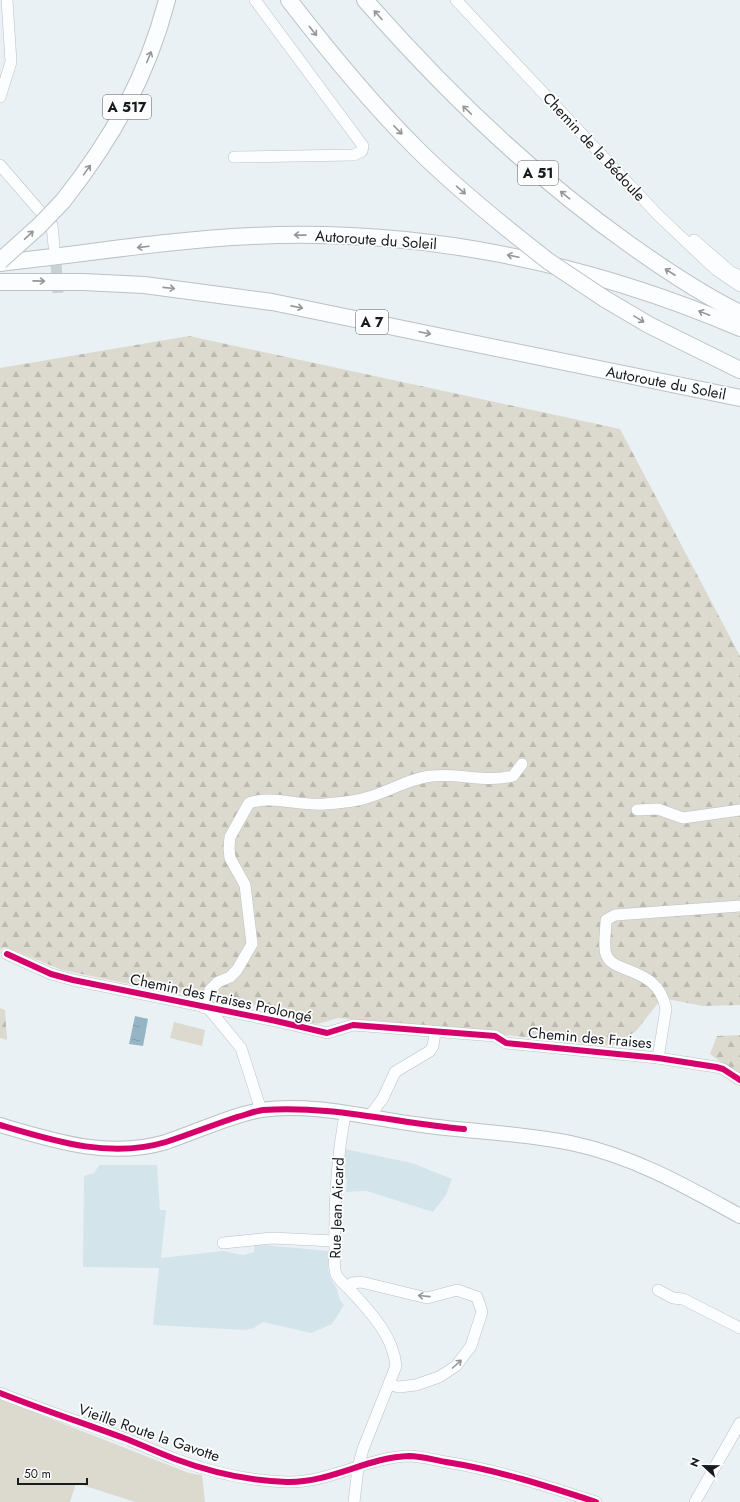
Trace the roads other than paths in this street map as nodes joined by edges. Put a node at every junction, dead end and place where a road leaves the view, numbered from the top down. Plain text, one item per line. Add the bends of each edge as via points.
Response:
1 (7, 0) edge
2 (167, 0) edge
3 (255, 0) edge
4 (290, 0) edge
5 (364, 0) edge
6 (456, 0) edge
7 (466, 0) edge
8 (0, 97) edge
9 (234, 157) dead end
10 (0, 165) edge
11 (54, 246) tunnel mouth
12 (0, 262) edge
13 (740, 276) edge
14 (0, 282) edge
15 (740, 286) edge
16 (740, 313) edge
17 (740, 328) edge
18 (740, 370) edge
19 (740, 398) edge
20 (522, 764) dead end
21 (637, 810) dead end
22 (740, 810) edge
23 (740, 906) edge
24 (7, 954) dead end
25 (207, 1008) junction
26 (435, 1033) junction
27 (658, 1058) junction
28 (740, 1080) edge
29 (261, 1110) junction
30 (345, 1114) junction
31 (369, 1117) junction
32 (0, 1125) edge
33 (740, 1216) edge
34 (334, 1241) junction
35 (223, 1243) dead end
36 (347, 1286) junction
37 (658, 1290) dead end
38 (740, 1328) edge
39 (390, 1385) junction
40 (0, 1393) edge
41 (740, 1423) edge
42 (358, 1468) junction
43 (354, 1502) edge
44 (596, 1502) edge
45 (695, 1502) edge

1 - 8 street via 10,62
12 -> 2 highway, A 517, bridge via 63,201 97,156 118,123 150,53
3 - 9 street via 363,146 362,151 354,155
4 -> 18 highway, bridge via 343,68 385,116 448,178 509,230 548,261 605,299 649,325
16 -> 5 highway, A 51 via 641,252 554,187 499,140 449,92
6 - 15 street, Chemin de la Bédoule via 658,215 715,269
7 - 13 street, Chemin de la Bédoule via 664,211 731,272
10 - 11 street via 51,223
17 -> 12 highway, Autoroute du Soleil via 668,299 589,274 499,253 400,239 288,235 227,237
14 -> 19 highway, Autoroute du Soleil / A 7 via 144,285 272,302
20 - 25 street via 513,776 501,779 430,776 368,798 349,801 298,804 268,799 249,803 230,836 229,848 230,858 245,885 252,944 237,970 210,990
21 - 22 street via 658,809 683,818
23 - 27 street via 615,915 606,920 605,953 608,959 613,964 651,980 665,1004
24 - 25 street, Chemin des Fraises Prolongé via 52,974
25 - 26 street, Chemin des Fraises Prolongé via 327,1033 353,1025
25 - 29 street via 241,1048
26 - 27 street, Chemin des Fraises via 495,1036 506,1043
26 - 31 street via 430,1051 395,1072 383,1098
27 - 28 street, Chemin des Fraises via 724,1069
29 - 30 main road via 300,1108
29 - 32 main road via 143,1148 94,1148 68,1144
30 - 31 main road
30 - 34 street, Rue Jean Aicard via 336,1180
31 - 33 main road via 574,1144 643,1165
34 - 35 street via 272,1238
34 - 36 street, Rue Jean Aicard via 336,1273
36 - 39 street, Rue Jean Aicard via 390,1339 395,1352 396,1366
39 -> 36 street via 401,1387 423,1382 439,1377 456,1366 471,1346 482,1312 477,1297 457,1290 427,1298 362,1282
37 - 38 street via 673,1298 683,1299
39 - 42 street, Rue Jean Aicard via 365,1444
40 - 42 street, Vieille Route la Gavotte via 206,1469 287,1482 313,1480
41 - 45 street
42 - 43 street, Rue Jean Aicard
42 - 44 street, Vieille Route la Gavotte via 392,1458 410,1456 468,1465

